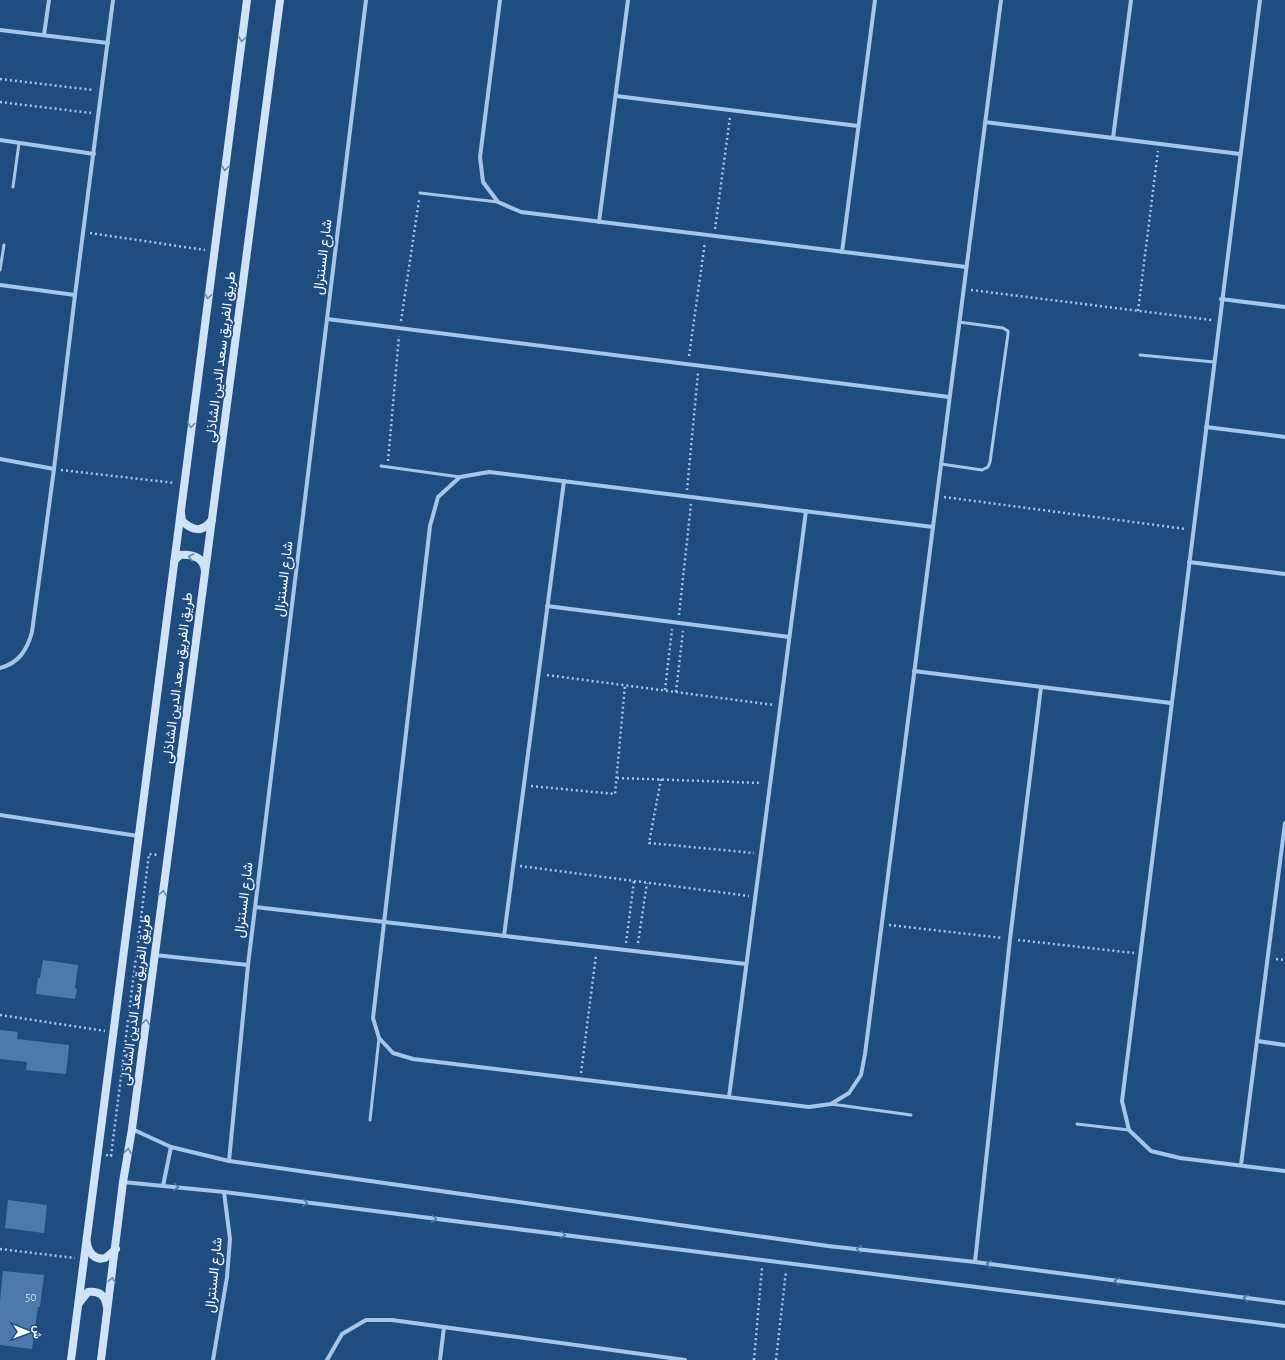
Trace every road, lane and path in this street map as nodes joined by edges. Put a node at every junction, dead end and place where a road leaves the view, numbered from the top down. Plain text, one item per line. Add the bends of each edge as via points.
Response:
1 (49, 0) edge
2 (113, 0) edge
3 (247, 0) edge
4 (280, 0) edge
5 (366, 0) edge
6 (500, 0) edge
7 (628, 0) edge
8 (875, 0) edge
9 (1001, 0) edge
10 (1131, 0) edge
11 (1260, 0) edge
12 (0, 30) edge
13 (44, 35) junction
14 (108, 43) junction
15 (0, 79) edge
16 (102, 91) junction
17 (616, 96) junction
18 (0, 102) edge
19 (730, 111) junction
20 (99, 114) junction
21 (985, 122) junction
22 (858, 126) junction
23 (1113, 138) junction
24 (0, 140) edge
25 (19, 143) junction
26 (1159, 144) junction
27 (94, 154) junction
28 (1240, 154) junction
29 (13, 187) dead end
30 (420, 193) dead end
31 (498, 202) junction
32 (599, 222) junction
33 (83, 232) junction
34 (706, 235) junction
35 (714, 236) junction
36 (4, 245) dead end
37 (214, 251) junction
38 (842, 252) junction
39 (966, 268) junction
40 (0, 270) edge
41 (0, 285) edge
42 (963, 290) junction
43 (75, 295) junction
44 (1222, 300) junction
45 (1285, 307) edge
46 (1138, 311) junction
47 (327, 319) junction
48 (1219, 321) junction
49 (959, 322) junction
50 (1140, 355) dead end
51 (1214, 362) junction
52 (688, 364) junction
53 (699, 366) junction
54 (950, 397) junction
55 (1206, 427) junction
56 (1285, 437) edge
57 (0, 459) edge
58 (941, 464) junction
59 (381, 466) dead end
60 (54, 469) junction
61 (460, 477) junction
62 (564, 481) junction
63 (183, 483) junction
64 (687, 496) junction
65 (936, 496) junction
66 (692, 497) junction
67 (180, 509) junction
68 (806, 511) junction
69 (212, 520) junction
70 (933, 527) junction
71 (1193, 530) junction
72 (1189, 562) junction
73 (172, 570) junction
74 (1285, 574) edge
75 (204, 578) junction
76 (547, 606) junction
77 (675, 623) junction
78 (684, 624) junction
79 (789, 637) junction
80 (0, 668) edge
81 (914, 671) junction
82 (538, 674) junction
83 (625, 685) junction
84 (1041, 687) junction
85 (665, 690) junction
86 (676, 692) junction
87 (1171, 703) junction
88 (780, 706) junction
89 (616, 778) junction
90 (660, 779) junction
91 (770, 784) junction
92 (523, 786) junction
93 (0, 816) edge
94 (1285, 823) edge
95 (138, 836) junction
96 (761, 854) junction
97 (168, 856) junction
98 (513, 865) junction
99 (634, 881) junction
100 (647, 883) junction
101 (755, 897) junction
102 (255, 907) junction
103 (384, 922) junction
104 (504, 936) junction
105 (597, 946) junction
106 (625, 950) junction
107 (636, 951) junction
108 (155, 955) junction
109 (746, 964) junction
110 (248, 965) junction
111 (0, 1015) edge
112 (113, 1032) junction
113 (379, 1038) junction
114 (1257, 1041) junction
115 (1285, 1045) edge
116 (580, 1080) junction
117 (729, 1097) junction
118 (830, 1104) junction
119 (911, 1115) dead end
120 (370, 1120) dead end
121 (1077, 1124) dead end
122 (132, 1129) junction
123 (1130, 1130) junction
124 (171, 1147) junction
125 (98, 1154) junction
126 (229, 1161) junction
127 (1241, 1165) junction
128 (1285, 1171) edge
129 (123, 1182) junction
130 (163, 1186) junction
131 (224, 1192) junction
132 (87, 1240) junction
133 (0, 1249) edge
134 (116, 1249) junction
135 (84, 1259) junction
136 (762, 1259) junction
137 (787, 1262) junction
138 (975, 1262) junction
139 (78, 1303) junction
140 (1285, 1303) edge
141 (107, 1312) junction
142 (1285, 1326) edge
143 (444, 1327) junction
144 (71, 1360) edge
145 (101, 1360) edge
146 (213, 1360) edge
147 (327, 1360) edge
148 (440, 1360) edge
149 (685, 1360) edge
150 (754, 1360) edge
151 (776, 1360) edge

1 - 13 street
2 - 14 street
3 -> 37 street, طريق الفريق سعد الدين الشاذلى
4 - 69 street, طريق الفريق سعد الدين الشاذلى
5 - 47 street, شارع السنترال
6 - 31 street via 480,157 483,182
7 - 17 street
8 - 22 street
9 - 21 street
10 - 23 street
11 - 28 street
12 - 13 street
13 - 14 street
14 - 16 street
15 - 16 path
16 - 20 street
17 - 19 street
17 - 32 street
18 - 20 path
19 - 22 street
19 - 35 path
20 - 27 street
21 - 23 street
21 - 39 street
22 - 38 street
23 - 26 street
24 - 25 street
25 - 27 street
25 - 29 lane
26 - 28 street
26 - 46 path
27 - 33 street
28 - 44 street
30 - 31 lane
31 - 32 street via 521,212
32 - 34 street
33 - 37 path
33 - 43 street
34 - 35 street
34 - 52 path
35 - 38 street
36 - 40 lane
37 -> 63 street, طريق الفريق سعد الدين الشاذلى
38 - 39 street
39 - 42 street
41 - 43 street
42 - 46 path
42 - 49 street
43 - 60 street
44 - 45 street
44 - 48 street
46 - 48 path
47 - 52 street
47 - 102 street, شارع السنترال
48 - 51 street
49 - 54 street
49 - 58 lane via 1003,328 1008,334 988,467 982,470
50 - 51 lane
51 - 55 street
52 - 53 street
53 - 54 street
53 - 64 path
54 - 58 street
55 - 56 street
55 - 71 street
57 - 60 street
58 - 65 street
59 - 61 lane
60 - 63 path
60 - 80 street via 29,644 13,663
61 - 62 street via 489,472
61 - 103 street via 438,497 430,526
62 - 64 street
62 - 76 street
63 - 67 street, طريق الفريق سعد الدين الشاذلى
64 - 66 street
65 - 70 street
65 - 71 path
66 - 68 street
66 - 77 path
67 - 69 street via 182,521 193,529 203,529
67 - 73 street, طريق الفريق سعد الدين الشاذلى
68 - 70 street
68 - 79 street
69 - 75 street, طريق الفريق سعد الدين الشاذلى
70 - 81 street
71 - 72 street
72 - 74 street
72 - 87 street
75 -> 73 street via 205,568 194,556 180,555 175,560
73 - 95 street, طريق الفريق سعد الدين الشاذلى
75 - 97 street, طريق الفريق سعد الدين الشاذلى
76 - 77 street
76 - 82 street
77 - 78 street
77 - 85 path
78 - 79 street
78 - 86 path
79 - 88 street
81 - 84 street
81 - 118 street via 861,1075 849,1093
82 - 83 path
82 - 92 street
83 - 85 path
83 - 89 path
84 - 87 street
84 - 138 street via 1010,939
85 - 86 path
86 - 88 path
87 - 123 street via 1122,1101
88 - 91 street
89 - 90 path
89 - 92 path via 615,794
90 - 91 path
90 - 96 path via 649,843
91 - 96 street
92 - 98 street
93 - 95 street
94 - 114 street
95 - 112 street, طريق الفريق سعد الدين الشاذلى
96 - 101 street
108 -> 97 street, طريق الفريق سعد الدين الشاذلى
97 - 125 path via 149,854 111,1156
98 - 99 path
98 - 104 street
99 - 100 path
99 - 106 path
100 - 101 path
100 - 107 path
101 - 109 street
102 - 103 street
102 - 110 street, شارع السنترال
103 - 104 street
103 - 113 street via 373,1018
104 - 105 street
105 - 106 street
105 - 116 path
106 - 107 street
107 - 109 street
108 - 110 street
122 -> 108 street, طريق الفريق سعد الدين الشاذلى
109 - 117 street
110 - 126 street, شارع السنترال
111 - 112 path
112 - 125 street, طريق الفريق سعد الدين الشاذلى
113 - 116 street via 394,1053 413,1059
113 - 120 lane
114 - 115 street
114 - 127 street
116 - 117 street
117 - 118 street via 809,1107
118 - 119 lane
121 - 123 lane
122 - 124 street
129 -> 122 street, طريق الفريق سعد الدين الشاذلى
123 - 127 street via 1151,1151 1180,1158
124 - 126 street
124 - 130 street
125 - 132 street, طريق الفريق سعد الدين الشاذلى
138 -> 126 street via 828,1246
127 - 128 street
129 - 130 street
129 - 134 street, طريق الفريق سعد الدين الشاذلى
130 -> 131 street
131 -> 136 street
131 - 146 street, شارع السنترال via 230,1239 227,1277
132 - 134 street via 88,1248 93,1256 98,1258 104,1258
132 - 135 street, طريق الفريق سعد الدين الشاذلى
133 - 135 path
141 -> 134 street, طريق الفريق سعد الدين الشاذلى
135 - 139 street, طريق الفريق سعد الدين الشاذلى
136 - 137 street
136 - 150 path
137 - 142 street
137 - 151 path
140 -> 138 street
139 - 141 street via 88,1292 98,1292 104,1298
139 - 144 street, طريق الفريق سعد الدين الشاذلى
141 - 145 street, طريق الفريق سعد الدين الشاذلى
143 - 147 street via 392,1320 366,1320 342,1334
143 - 148 street
143 - 149 street

